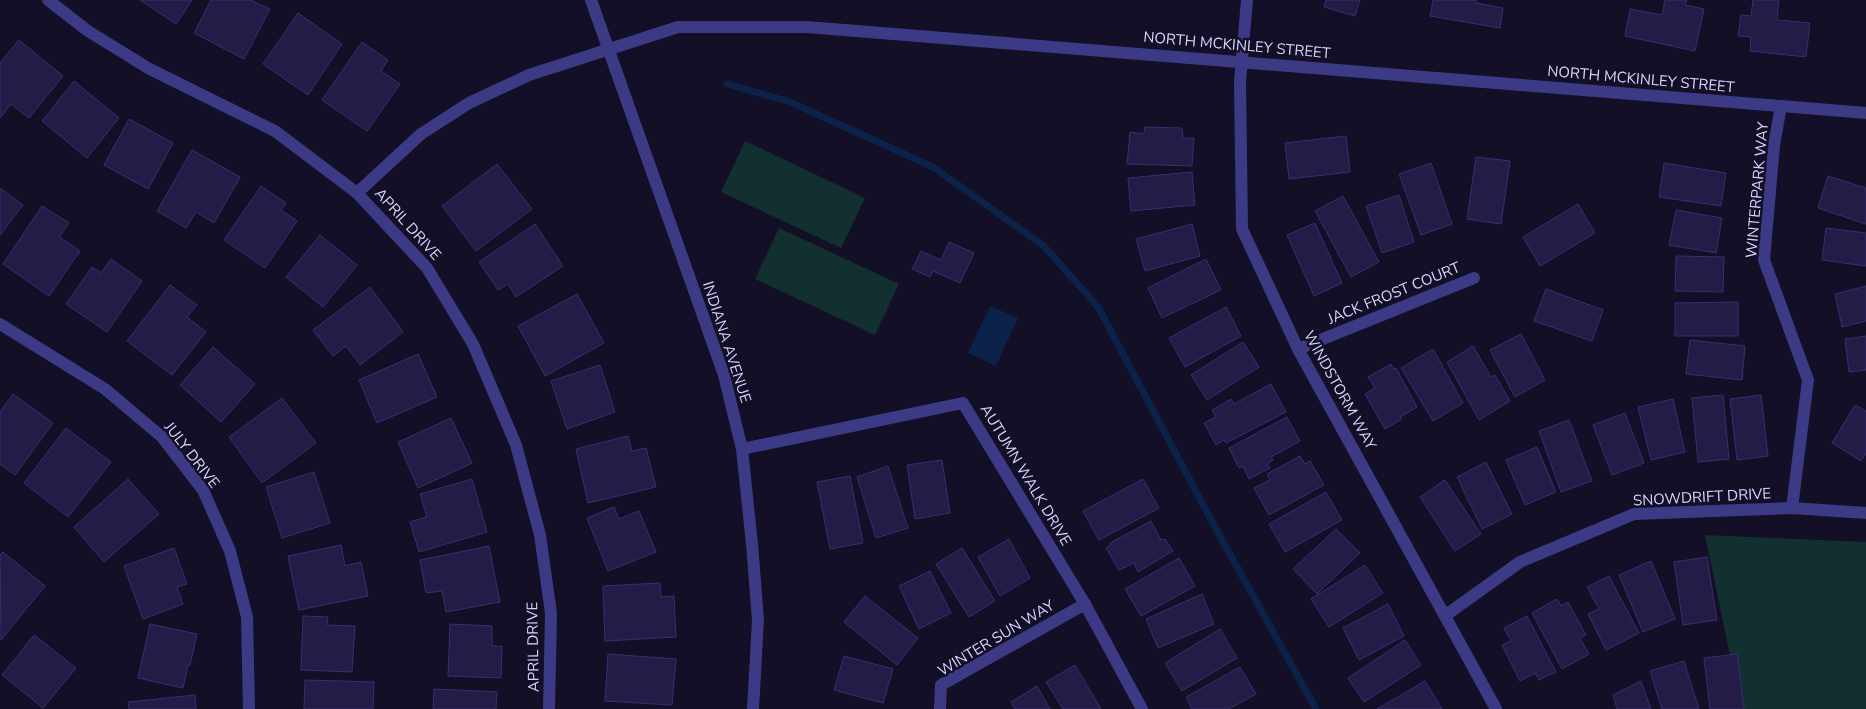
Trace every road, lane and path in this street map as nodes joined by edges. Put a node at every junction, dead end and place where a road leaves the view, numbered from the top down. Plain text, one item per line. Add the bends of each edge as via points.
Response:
1 (48, 0) edge
2 (591, 0) edge
3 (1247, 0) edge
4 (609, 49) junction
5 (1242, 62) junction
6 (1781, 106) junction
7 (1866, 113) edge
8 (358, 193) junction
9 (1474, 278) dead end
10 (0, 324) edge
11 (1298, 349) junction
12 (742, 449) junction
13 (1792, 508) junction
14 (1866, 513) edge
15 (1085, 604) junction
16 (1446, 615) junction
17 (249, 709) edge
18 (550, 709) edge
19 (754, 709) edge
20 (940, 709) edge
21 (1142, 709) edge
22 (1496, 709) edge

1 - 8 street, APRIL DRIVE via 88,31 148,68 275,131
2 - 4 street, INDIANA AVENUE
3 - 5 street, WINDSTORM WAY
4 - 5 street, NORTH MCKINLEY STREET via 678,27 807,27
4 - 8 street, NORTH MCKINLEY STREET via 529,75 469,103 421,134
4 - 12 street, INDIANA AVENUE via 724,375
5 - 6 street, NORTH MCKINLEY STREET
5 - 11 street, WINDSTORM WAY via 1242,229
6 - 7 street, NORTH MCKINLEY STREET
6 - 13 street, WINTERPARK WAY via 1774,145 1764,260 1808,380
8 - 18 street, APRIL DRIVE via 427,268 473,344 516,445 540,535 551,613
9 - 11 street, JACK FROST COURT
10 - 17 street, JULY DRIVE via 105,389 162,437 203,490 230,551 247,617
11 - 16 street, WINDSTORM WAY
12 - 15 street, AUTUMN WALK DRIVE via 963,403
12 - 19 street, INDIANA AVENUE via 758,620
13 - 14 street, SNOWDRIFT DRIVE
13 - 16 street, SNOWDRIFT DRIVE via 1634,514 1520,562
15 - 20 street, WINTER SUN WAY via 941,685
15 - 21 street, AUTUMN WALK DRIVE
16 - 22 street, WINDSTORM WAY

